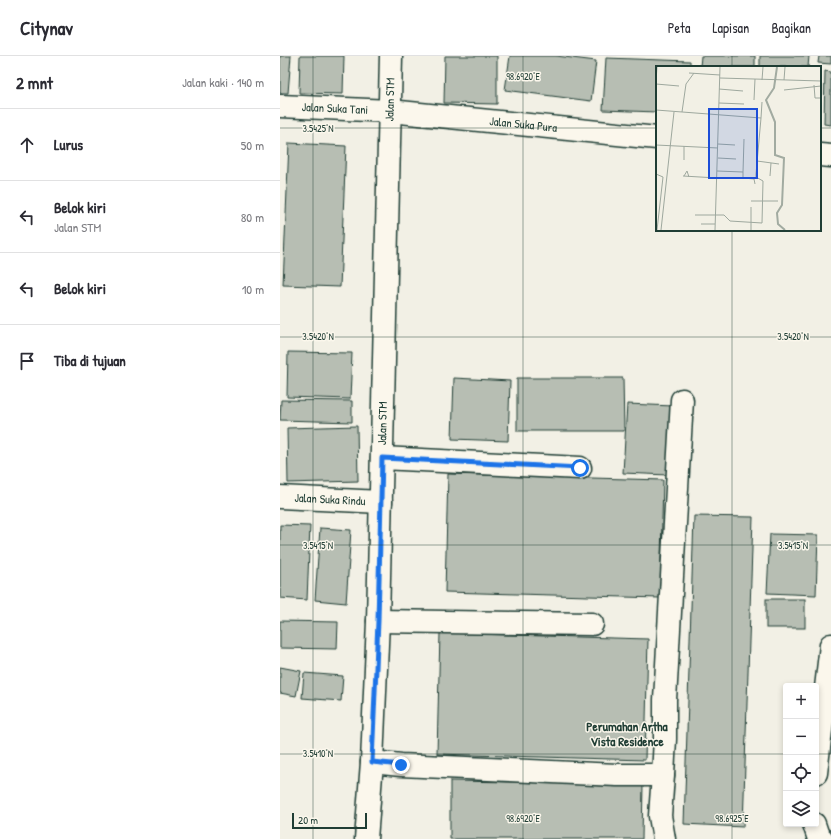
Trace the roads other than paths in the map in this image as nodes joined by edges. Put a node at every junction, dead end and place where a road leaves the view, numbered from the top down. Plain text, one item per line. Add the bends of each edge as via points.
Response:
1 (391, 56) edge
2 (280, 106) edge
3 (390, 111) junction
4 (656, 138) edge
5 (821, 155) edge
6 (831, 156) edge
7 (682, 400) dead end
8 (382, 458) junction
9 (580, 468) dead end
10 (280, 497) edge
11 (381, 502) junction
12 (378, 621) junction
13 (592, 624) dead end
14 (831, 651) edge
15 (818, 755) edge
16 (372, 762) junction
17 (662, 775) junction
18 (815, 827) edge
19 (366, 839) edge
20 (664, 839) edge
21 (822, 839) edge

1 - 3 street, Jalan STM
2 - 3 street, Jalan Suka Tani
3 - 4 street, Jalan Suka Pura
3 - 8 street, Jalan STM
5 - 6 street
7 - 17 street
8 - 9 street
8 - 11 street, Jalan STM
10 - 11 street, Jalan Suka Rindu
11 - 12 street, Jalan STM
12 - 13 street
12 - 16 street, Jalan STM
14 - 15 street
16 - 17 street via 617,775
16 - 19 street, Jalan STM
17 - 20 street via 660,816
18 - 21 street

